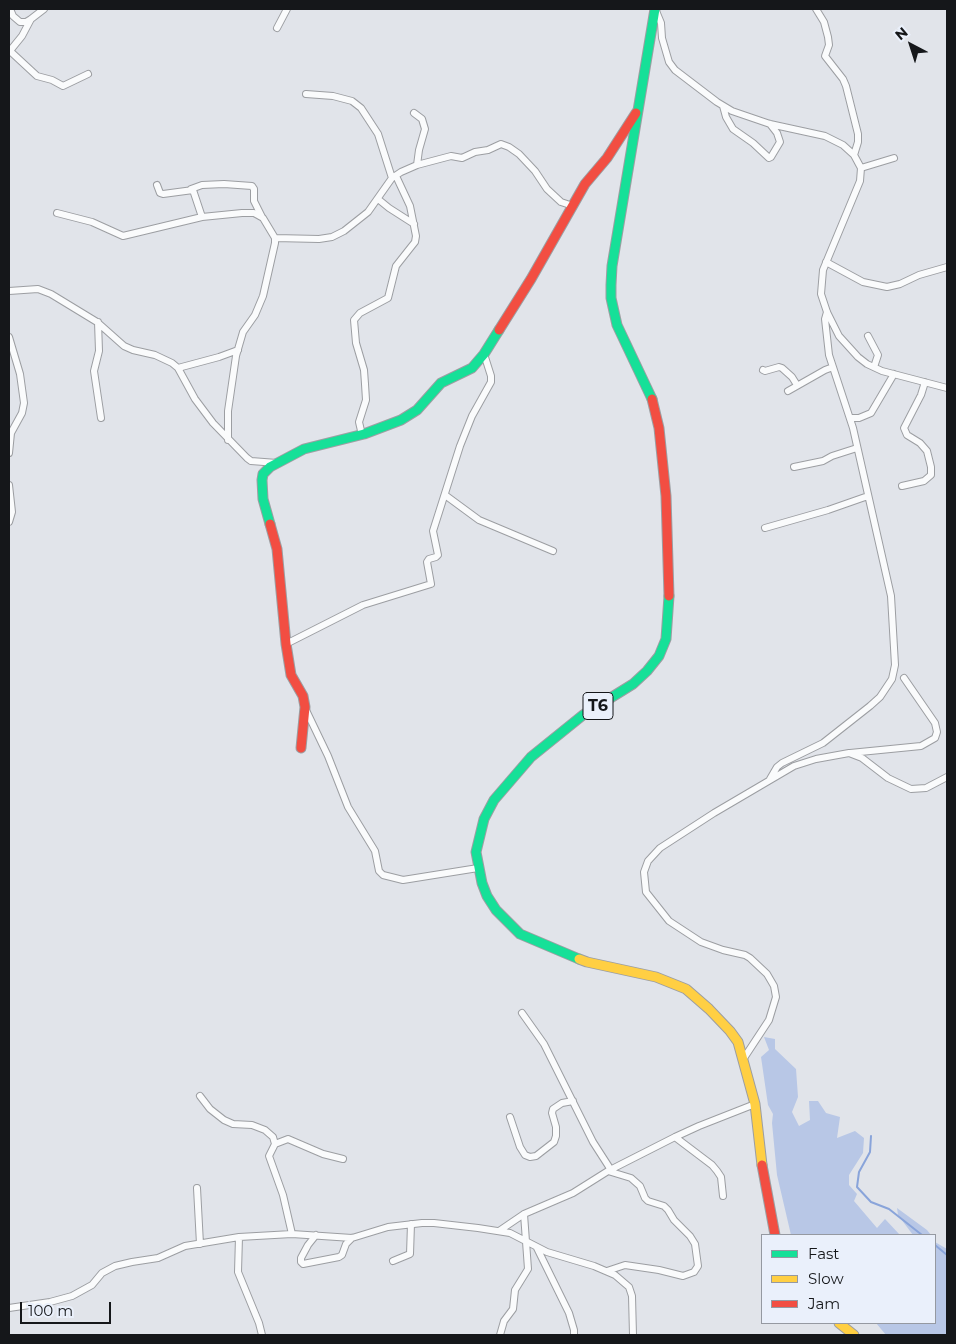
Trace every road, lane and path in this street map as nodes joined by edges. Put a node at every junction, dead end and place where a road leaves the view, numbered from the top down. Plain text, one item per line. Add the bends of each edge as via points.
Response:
1 (10, 9) edge
2 (44, 9) edge
3 (287, 9) edge
4 (655, 9) edge
5 (816, 9) edge
6 (34, 17) junction
7 (277, 28) dead end
8 (9, 51) edge
9 (88, 74) dead end
10 (306, 94) dead end
11 (723, 106) junction
12 (638, 111) junction
13 (414, 113) dead end
14 (770, 124) junction
15 (854, 155) junction
16 (894, 158) dead end
17 (417, 165) junction
18 (861, 168) junction
19 (394, 177) junction
20 (157, 185) dead end
21 (191, 189) junction
22 (378, 199) junction
23 (573, 206) junction
24 (57, 212) dead end
25 (202, 217) junction
26 (263, 218) junction
27 (414, 224) junction
28 (275, 238) junction
29 (826, 262) junction
30 (947, 267) edge
31 (9, 291) edge
32 (827, 312) junction
33 (98, 322) junction
34 (868, 336) dead end
35 (9, 337) edge
36 (238, 350) junction
37 (484, 354) junction
38 (874, 367) junction
39 (178, 368) junction
40 (833, 368) junction
41 (762, 370) dead end
42 (894, 374) junction
43 (925, 382) junction
44 (797, 386) junction
45 (947, 388) edge
46 (788, 390) dead end
47 (101, 418) dead end
48 (850, 418) junction
49 (362, 435) junction
50 (228, 440) junction
51 (857, 448) junction
52 (9, 453) edge
53 (277, 463) junction
54 (794, 467) dead end
55 (9, 485) edge
56 (902, 486) dead end
57 (445, 496) junction
58 (868, 496) junction
59 (9, 522) edge
60 (765, 528) dead end
61 (553, 551) dead end
62 (286, 644) junction
63 (904, 678) dead end
64 (304, 707) junction
65 (301, 748) dead end
66 (849, 753) junction
67 (947, 777) edge
68 (770, 780) junction
69 (478, 868) junction
70 (522, 1013) dead end
71 (744, 1058) junction
72 (200, 1096) dead end
73 (573, 1100) junction
74 (755, 1104) junction
75 (510, 1117) dead end
76 (675, 1137) junction
77 (275, 1144) junction
78 (343, 1159) dead end
79 (610, 1170) junction
80 (197, 1188) dead end
81 (723, 1196) dead end
82 (524, 1214) junction
83 (411, 1224) junction
84 (499, 1231) junction
85 (292, 1234) junction
86 (775, 1234) edge
87 (316, 1235) junction
88 (239, 1237) junction
89 (352, 1238) junction
90 (526, 1241) junction
91 (200, 1244) junction
92 (537, 1248) junction
93 (393, 1261) dead end
94 (607, 1271) junction
95 (9, 1308) edge
96 (841, 1324) edge
97 (262, 1335) edge
98 (500, 1335) edge
99 (574, 1335) edge
100 (633, 1335) edge
101 (854, 1335) edge

1 - 6 street via 20,22
2 - 6 street
3 - 7 street
4 - 11 street via 669,62
4 - 12 main road, T6
5 - 15 street via 824,22 830,45 825,56 846,86 858,134
6 - 8 street
8 - 9 street via 37,76 63,86
10 - 19 street via 333,96 352,101 361,108 378,134
11 - 14 street
11 - 14 street via 733,129 769,158 780,142
12 - 23 main road via 613,150 585,184
12 - 69 main road, T6 via 612,266 611,298 617,325 648,389 659,428 667,533 669,599 666,639 659,656 633,684 558,734 508,782 484,819 476,852
13 - 17 street via 422,119 425,129
14 - 15 street via 825,136
15 - 18 street
16 - 18 street
17 - 19 street
17 - 23 street via 451,156 462,158 504,145 526,161 561,202
18 - 29 street via 858,190
19 - 22 street
19 - 27 street via 410,206
20 - 21 street via 163,194
21 - 25 street
21 - 26 street via 224,184 252,186 254,201
22 - 27 street
22 - 28 street via 363,216 332,237 319,240
23 - 37 main road
24 - 25 street via 92,222 123,236
25 - 26 street via 248,213
26 - 28 street
27 - 49 street via 415,242 396,266 388,298 360,313 354,320 365,384 366,400 360,422
28 - 36 street via 263,296 256,315 243,332
29 - 30 street via 863,282 887,287
29 - 32 street via 821,294
31 - 33 street via 44,291
32 - 38 street via 849,348
32 - 40 street via 825,319
33 - 39 street via 124,346 155,355
33 - 47 street via 99,351 94,371
34 - 38 street via 878,355
35 - 52 street via 20,374 24,403 12,433
36 - 39 street
36 - 50 street via 228,411
37 - 49 main road via 472,368 441,383 417,410 402,420
37 - 57 street via 491,382 472,416
38 - 42 street
39 - 50 street via 196,399
40 - 44 street
40 - 48 street
41 - 44 street via 782,368
42 - 43 street
42 - 48 street via 871,413
43 - 45 street
43 - 56 street via 904,428 907,435 927,451 931,475 924,481
44 - 46 street
48 - 51 street
49 - 53 main road via 304,449
50 - 53 street via 249,460
51 - 54 street
51 - 58 street
53 - 62 main road via 265,470 262,480 263,499 277,549
55 - 59 street via 12,512
57 - 61 street via 479,520
57 - 62 street via 433,531 438,555 427,562 431,584 363,605
58 - 60 street
58 - 68 street via 891,596 895,665 892,679 870,706 830,739 782,763
62 - 64 main road via 291,675 301,690
63 - 66 street via 935,722 935,738 920,746
64 - 65 main road
64 - 69 street via 348,807 375,850 379,871 383,875 403,880
66 - 67 street via 911,789 926,788
66 - 68 street via 794,766
68 - 71 street via 660,848 648,861 644,872 646,892 669,921 701,942 750,958 774,986 776,997 769,1020
69 - 71 main road, T6 via 487,896 520,934 587,962 656,977 686,988 730,1031
70 - 73 street via 544,1044
71 - 74 main road, T6
72 - 77 street via 224,1120 265,1130
73 - 75 street via 562,1102 553,1109 554,1142 536,1156 525,1155
73 - 79 street
74 - 76 street
74 - 86 main road, T6
76 - 79 street
76 - 81 street via 717,1171
77 - 78 street via 288,1139
77 - 85 street via 269,1156
79 - 82 street via 573,1192
79 - 94 street via 631,1178 648,1201 668,1210 695,1244 698,1266 694,1272 683,1276 625,1265
80 - 91 street
82 - 84 street
82 - 90 street
83 - 84 street via 434,1223
83 - 89 street
83 - 93 street via 410,1254
84 - 90 street
85 - 87 street
85 - 88 street
87 - 89 street
87 - 89 street via 301,1258 303,1264 340,1256
88 - 91 street
88 - 97 street via 238,1272
90 - 92 street
90 - 98 street via 528,1269 515,1290 513,1310 504,1321
91 - 95 street via 177,1248 158,1258 115,1266 72,1296
92 - 94 street
92 - 99 street via 568,1312
94 - 100 street via 629,1287 633,1304
96 - 101 main road

